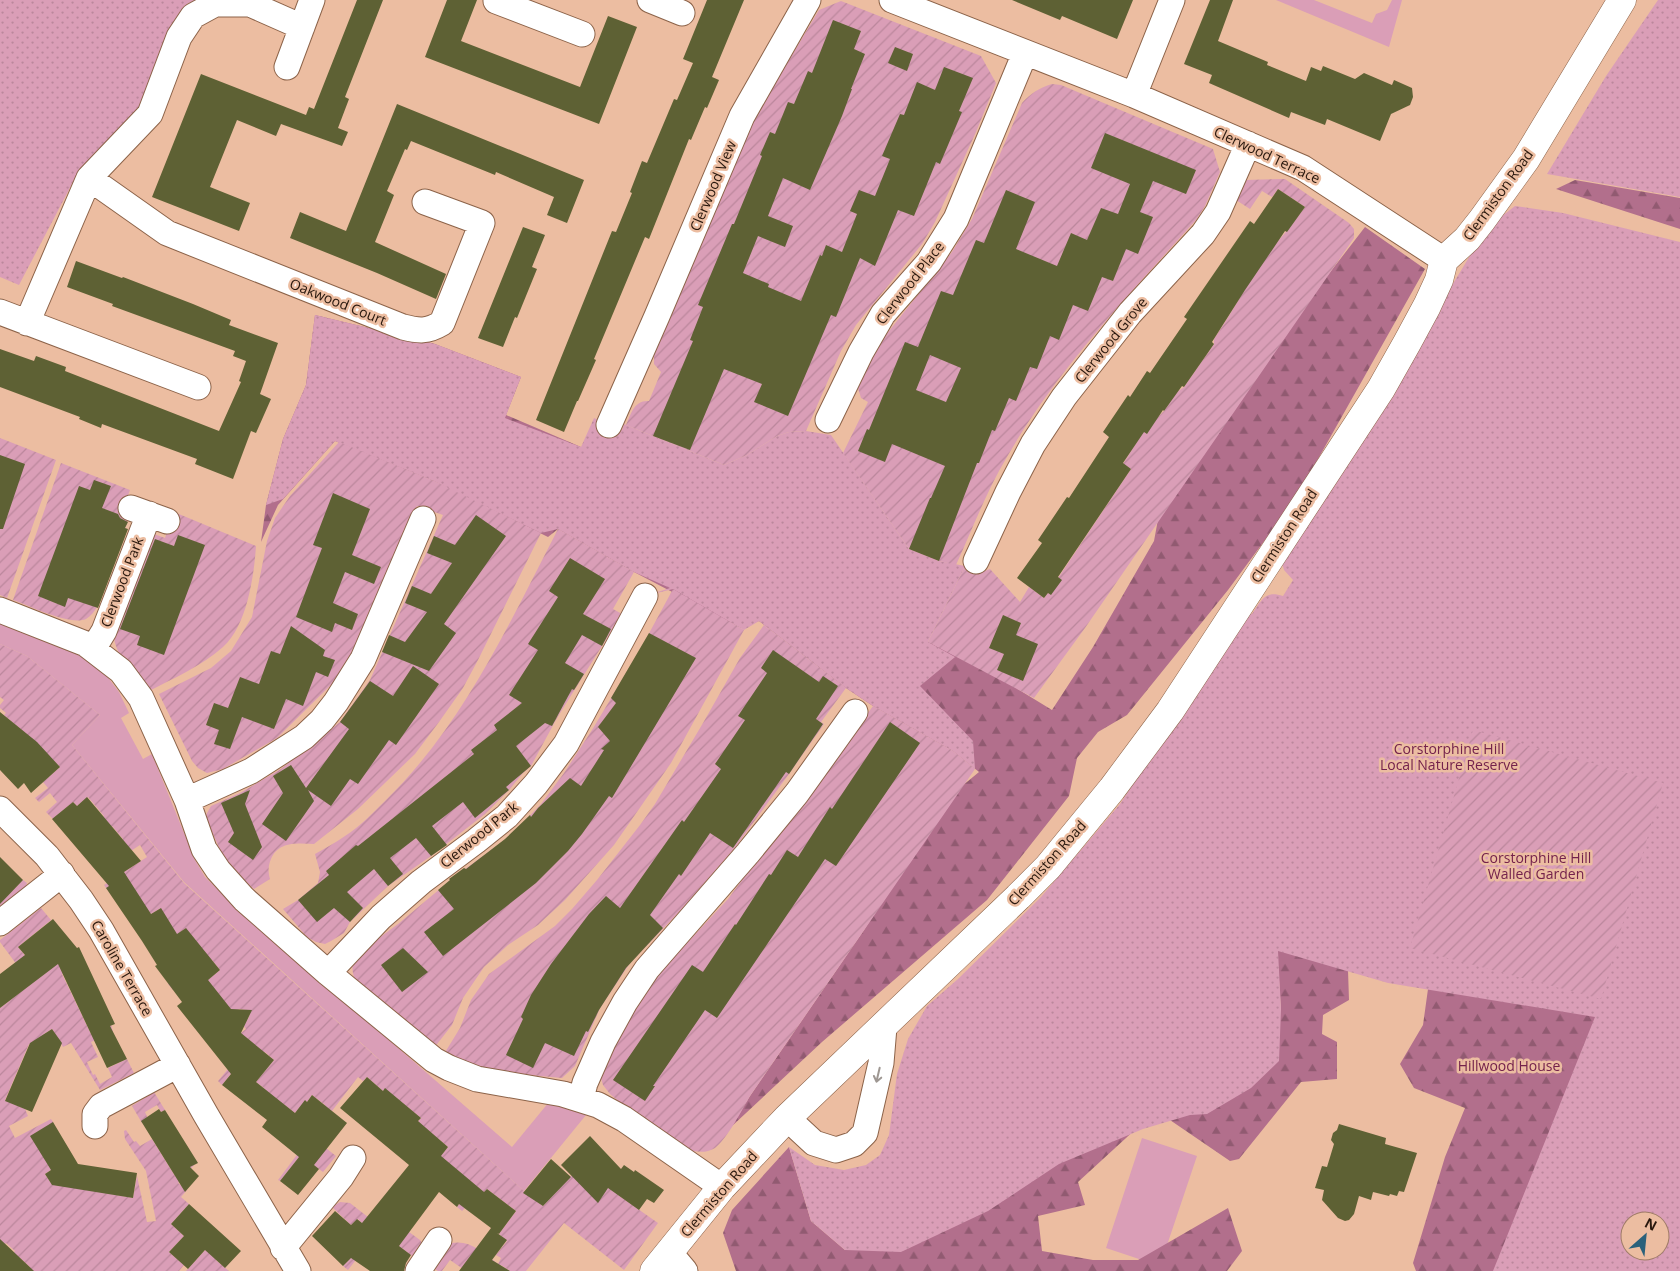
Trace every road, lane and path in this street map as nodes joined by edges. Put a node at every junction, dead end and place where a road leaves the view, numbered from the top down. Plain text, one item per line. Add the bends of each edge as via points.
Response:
1 (312, 0) edge
2 (650, 0) edge
3 (808, 0) edge
4 (892, 0) edge
5 (1172, 0) edge
6 (1622, 0) edge
7 (496, 1) edge
8 (540, 8) edge
9 (682, 13) dead end
10 (302, 27) junction
11 (582, 34) dead end
12 (1025, 53) junction
13 (286, 67) dead end
14 (1134, 95) junction
15 (1248, 144) junction
16 (88, 178) junction
17 (425, 202) dead end
18 (1444, 260) junction
19 (0, 312) edge
20 (27, 323) junction
21 (198, 387) dead end
22 (840, 410) dead end
23 (609, 425) dead end
24 (149, 514) dead end
25 (423, 519) dead end
26 (985, 551) dead end
27 (645, 596) dead end
28 (0, 610) edge
29 (93, 649) junction
30 (855, 712) dead end
31 (188, 800) junction
32 (0, 808) edge
33 (62, 874) junction
34 (0, 923) edge
35 (328, 973) junction
36 (884, 1027) junction
37 (178, 1065) junction
38 (581, 1098) junction
39 (787, 1118) junction
40 (95, 1126) dead end
41 (350, 1173) dead end
42 (722, 1187) junction
43 (439, 1240) dead end
44 (283, 1248) junction
45 (669, 1265) edge
46 (298, 1271) edge
47 (418, 1271) edge

1 - 10 street
2 - 9 street
3 - 23 street, Clerwood View via 742,116 639,382
4 - 12 street, Clerwood Terrace
5 - 14 street
6 - 18 street, Clermiston Road via 1526,159 1467,239
7 - 8 street
8 - 11 street
10 - 13 street
10 - 16 street via 250,4 215,4 193,16 179,37 150,114
12 - 14 street, Clerwood Terrace
12 - 22 street, Clerwood Place via 956,219 928,262 883,314 861,352
14 - 15 street, Clerwood Terrace
15 - 18 street, Clerwood Terrace via 1303,168
15 - 26 street, Clerwood Grove via 1218,212 1203,234 1130,313 1064,397 1033,444
16 - 17 street, Oakwood Court via 167,233 417,331 442,323 482,223
16 - 20 street
18 - 36 street, Clermiston Road via 1427,306 1381,389 1170,711 1112,789 1048,866
19 - 20 street
20 - 21 street
24 - 29 street, Clerwood Park via 104,631
25 - 31 street via 363,659 322,720 304,737 251,771
27 - 35 street, Clerwood Park via 566,744 536,784 507,816 381,916
28 - 29 street
29 - 31 street via 121,671 138,693
30 - 38 street via 797,793 647,970 624,1002 603,1042
31 - 35 street via 204,849 218,870 244,899
32 - 33 street, Caroline Terrace
33 - 34 street
33 - 37 street, Caroline Terrace via 101,930
35 - 38 street via 434,1060 449,1068 477,1079
36 - 39 street, Clermiston Road
36 -> 39 street via 881,1064 865,1133 854,1144 836,1150 814,1143
37 - 40 street via 100,1106 95,1114
37 - 44 street, Caroline Terrace
38 - 42 street via 624,1120
39 - 42 street, Clermiston Road
41 - 44 street
42 - 45 street, Clermiston Road
43 - 47 street
44 - 46 street, Caroline Terrace

